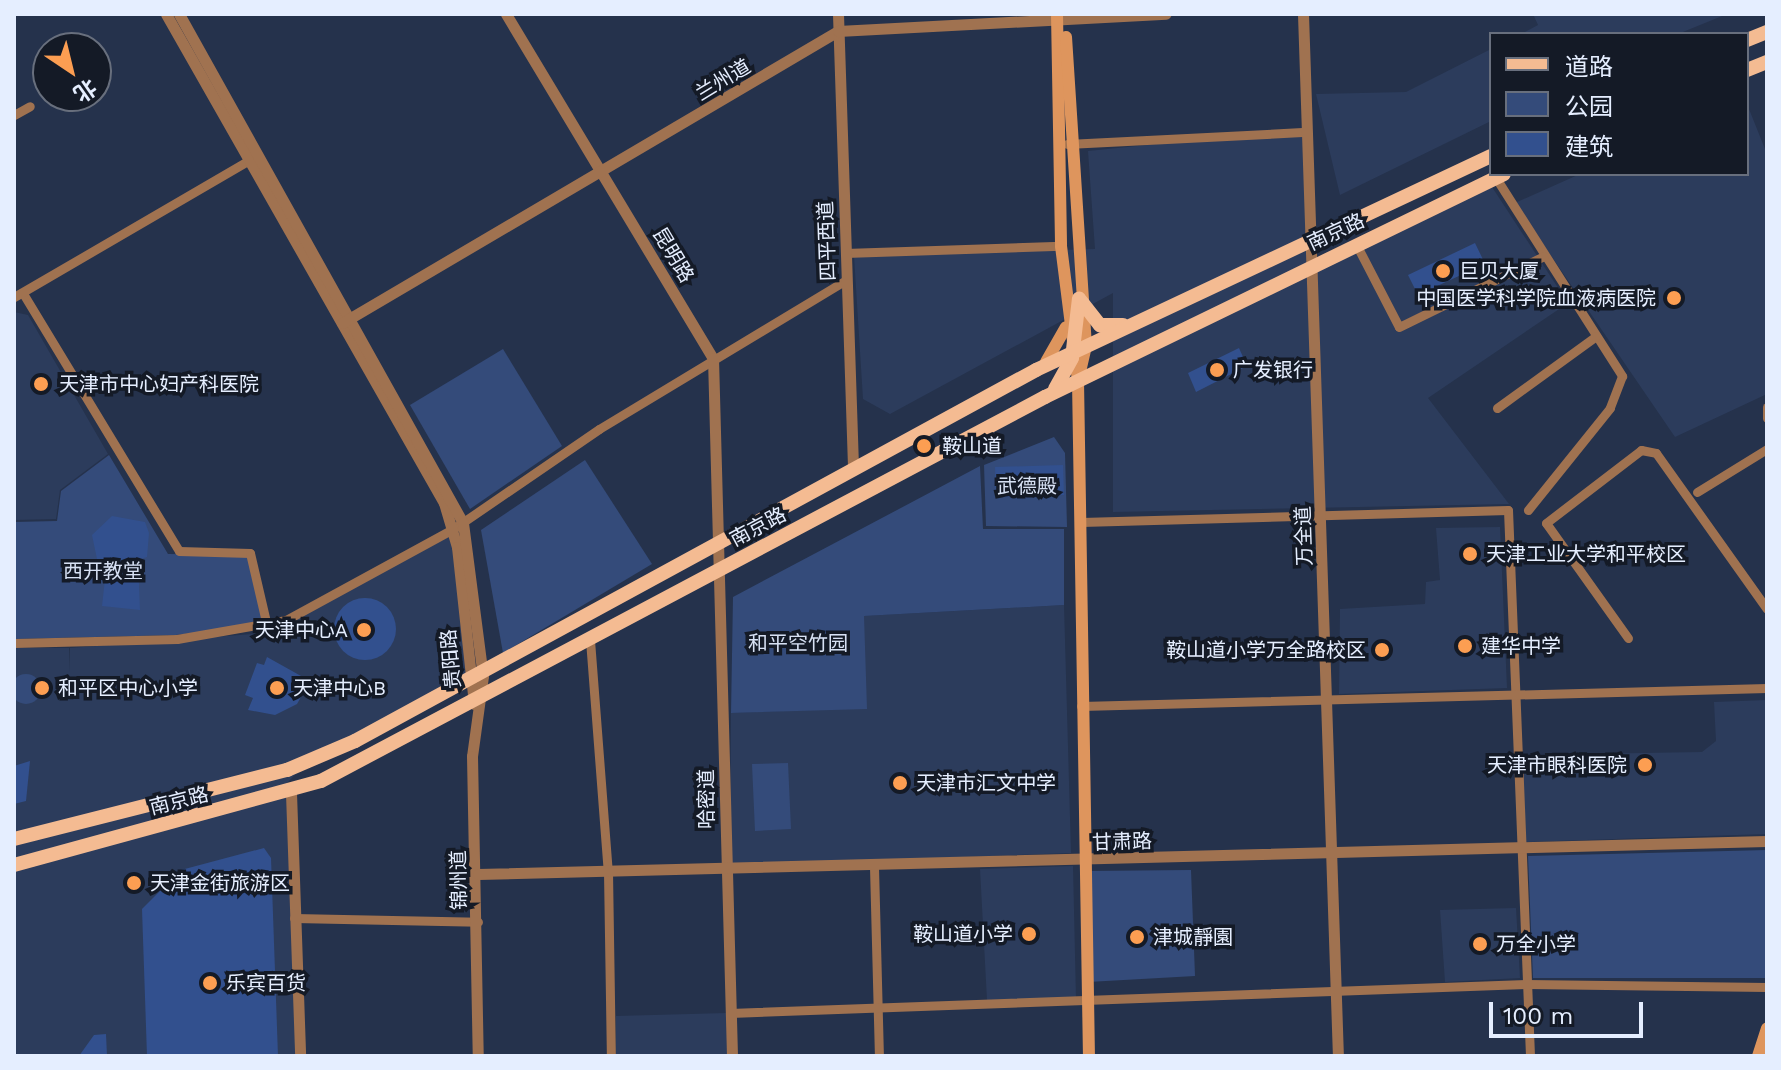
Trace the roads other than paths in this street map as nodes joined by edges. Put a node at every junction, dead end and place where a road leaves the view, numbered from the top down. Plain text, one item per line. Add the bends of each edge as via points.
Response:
1 (166, 14) edge
2 (179, 14) edge
3 (506, 14) edge
4 (838, 14) edge
5 (1166, 14) edge
6 (1303, 14) edge
7 (1061, 17) edge
8 (838, 31) junction
9 (30, 106) dead end
10 (14, 115) edge
11 (1307, 132) junction
12 (1065, 144) junction
13 (254, 157) junction
14 (1489, 157) edge
15 (604, 173) junction
16 (1500, 176) edge
17 (1312, 242) junction
18 (1356, 244) junction
19 (1061, 246) junction
20 (845, 253) junction
21 (1544, 256) junction
22 (1312, 265) junction
23 (846, 280) junction
24 (19, 296) edge
25 (1079, 298) junction
26 (347, 320) junction
27 (1067, 320) junction
28 (1135, 323) junction
29 (1596, 336) junction
30 (1076, 352) junction
31 (713, 358) junction
32 (1028, 375) junction
33 (1078, 381) junction
34 (1045, 397) junction
35 (1767, 407) edge
36 (1497, 408) dead end
37 (1767, 418) edge
38 (1767, 449) edge
39 (853, 467) junction
40 (1697, 492) dead end
41 (1528, 510) dead end
42 (1322, 514) junction
43 (1081, 522) junction
44 (458, 526) junction
45 (719, 541) junction
46 (718, 571) junction
47 (1767, 609) edge
48 (267, 626) junction
49 (1628, 638) dead end
50 (590, 640) junction
51 (14, 643) edge
52 (476, 680) junction
53 (1767, 688) edge
54 (1512, 698) junction
55 (1327, 699) junction
56 (474, 704) junction
57 (1081, 706) junction
58 (291, 793) junction
59 (14, 839) edge
60 (1767, 841) edge
61 (1518, 849) junction
62 (1332, 853) junction
63 (1083, 861) junction
64 (14, 865) edge
65 (874, 867) junction
66 (724, 871) junction
67 (608, 872) junction
68 (478, 874) junction
69 (294, 918) junction
70 (478, 922) junction
71 (1526, 984) junction
72 (1767, 987) edge
73 (1334, 996) junction
74 (1087, 1004) junction
75 (878, 1008) junction
76 (730, 1013) junction
77 (1767, 1028) edge
78 (300, 1056) edge
79 (478, 1056) edge
80 (611, 1056) edge
81 (732, 1056) edge
82 (879, 1056) edge
83 (1089, 1056) edge
84 (1338, 1056) edge
85 (1530, 1056) edge
86 (1758, 1056) edge

1 - 13 street, 贵阳路
2 - 13 street, 贵阳路
3 - 15 street, 昆明路
4 - 8 street, 四平西道
5 - 7 street, 兰州道
6 - 11 street, 万全道
7 - 8 street, 兰州道
7 - 12 main road
8 - 15 street, 兰州道
8 - 20 street, 四平西道
9 - 10 street
11 - 12 street
11 - 17 street, 万全道
12 - 19 main road
12 - 25 main road
13 - 24 street
13 - 26 street, 贵阳路
14 - 17 main road, 南京路
15 - 26 street, 兰州道
15 - 31 street, 昆明路
16 - 18 main road, 南京路
16 - 21 street
17 - 22 street, 万全道
17 - 28 main road, 南京路
18 - 21 street via 1399,327
18 - 22 main road, 南京路
19 - 20 street
19 - 27 main road
20 - 23 street, 四平西道
21 - 29 street
22 - 33 main road, 南京路
22 - 42 street, 万全道
23 - 31 street
23 - 39 street, 四平西道
24 - 48 street via 179,551 250,553
25 - 28 main road via 1100,325
25 - 30 main road
26 - 44 street, 贵阳路
27 - 30 main road
27 - 32 main road via 1059,349
28 - 30 main road, 南京路
29 - 36 street
29 - 41 street via 1622,376 1610,408
30 - 32 main road, 南京路
30 - 33 main road
30 - 33 main road
30 - 34 main road
31 - 44 street
31 - 45 street, 昆明路
32 - 39 main road, 南京路
33 - 34 main road, 南京路
33 - 43 main road
34 - 46 main road, 南京路
35 - 37 street
38 - 40 street
39 - 45 main road, 南京路
42 - 43 street
42 - 54 street via 1508,510
42 - 55 street, 万全道
43 - 57 main road
44 - 48 street
44 - 52 street, 贵阳路
45 - 46 street, 哈密道
45 - 52 main road, 南京路
46 - 50 main road, 南京路
46 - 66 street, 哈密道
47 - 49 street via 1656,453 1641,450 1546,523
48 - 51 street via 177,639
50 - 56 main road, 南京路
50 - 67 street
52 - 56 street, 贵阳路
52 - 59 main road, 南京路 via 287,770
53 - 54 street
54 - 55 street
54 - 61 street
55 - 57 street
55 - 62 street, 万全道
56 - 58 main road, 南京路
56 - 68 street, 锦州道
57 - 63 main road
58 - 64 main road, 南京路
58 - 69 street
60 - 61 street, 甘肃路
61 - 62 street, 甘肃路
61 - 71 street
62 - 63 street, 甘肃路
62 - 73 street, 万全道
63 - 65 street, 甘肃路
63 - 74 main road
65 - 66 street, 甘肃路
65 - 75 street
66 - 67 street, 甘肃路
66 - 76 street, 哈密道
67 - 68 street, 甘肃路
67 - 80 street
68 - 70 street, 锦州道
69 - 70 street
69 - 78 street
70 - 79 street, 锦州道
71 - 72 street
71 - 73 street
71 - 85 street
73 - 74 street
73 - 84 street, 万全道
74 - 75 street
74 - 83 main road
75 - 76 street
75 - 82 street
76 - 81 street, 哈密道
77 - 86 main road

